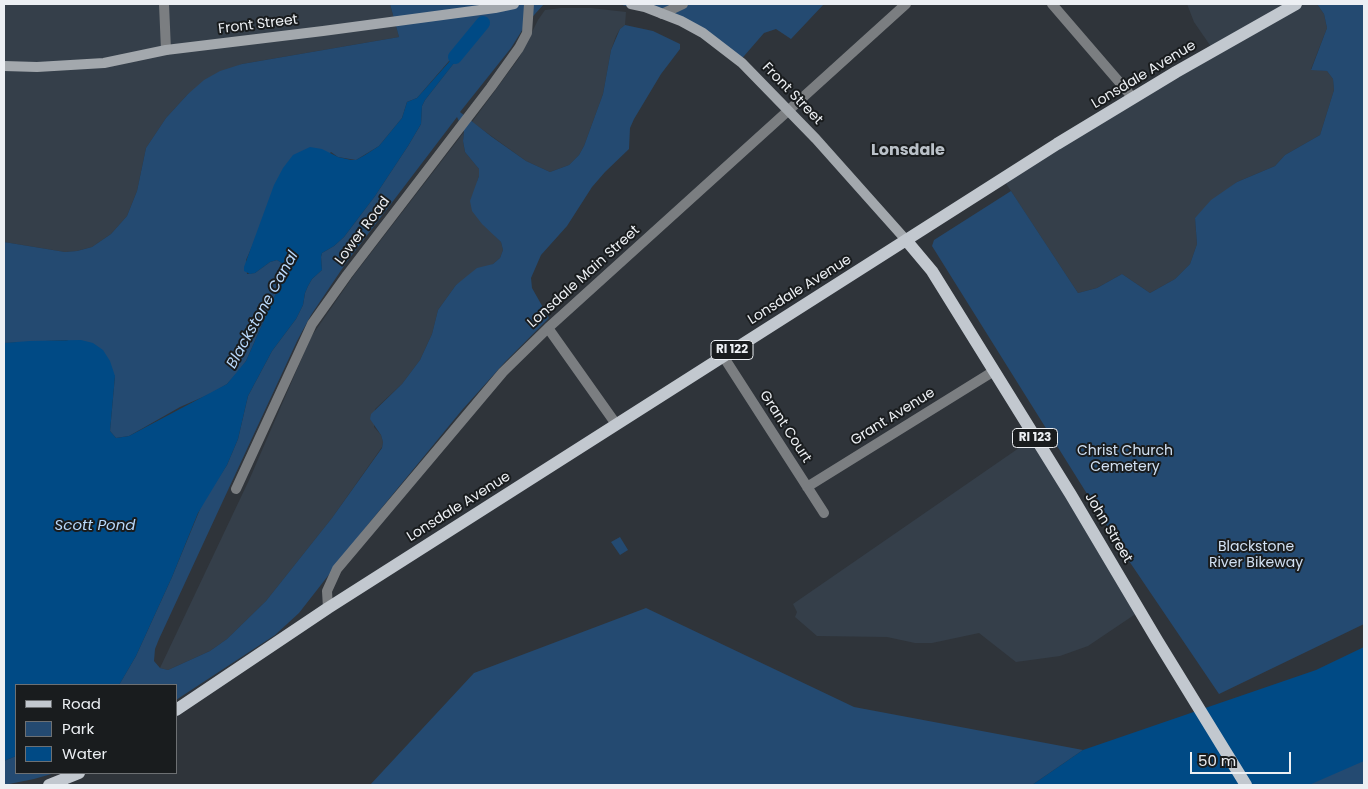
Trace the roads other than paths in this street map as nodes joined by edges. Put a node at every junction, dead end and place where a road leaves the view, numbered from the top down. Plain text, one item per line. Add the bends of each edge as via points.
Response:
1 (164, 4) edge
2 (514, 4) edge
3 (529, 4) edge
4 (631, 4) edge
5 (683, 4) edge
6 (906, 4) edge
7 (1052, 4) edge
8 (1296, 4) edge
9 (662, 14) junction
10 (166, 50) junction
11 (4, 66) edge
12 (1133, 98) junction
13 (789, 110) junction
14 (906, 240) junction
15 (548, 328) junction
16 (723, 356) junction
17 (994, 371) junction
18 (616, 424) junction
19 (807, 487) junction
20 (236, 489) dead end
21 (824, 512) dead end
22 (328, 608) junction
23 (178, 709) edge
24 (76, 774) edge
25 (49, 785) edge
26 (1246, 785) edge

1 - 10 street
2 - 10 main road, Front Street
3 - 20 street, Lower Road via 526,33 519,48 312,324
4 - 9 main road, Front Street / RI 123
5 - 9 street
6 - 13 street, Lonsdale Main Street
7 - 12 street
8 - 12 main road, Lonsdale Avenue / RI 122
9 - 13 main road, Front Street / RI 123 via 681,21 724,49
10 - 11 main road, Front Street via 104,64
12 - 14 main road, Lonsdale Avenue / RI 122
13 - 14 main road, Front Street / RI 123
13 - 15 street, Lonsdale Main Street
14 - 16 main road, Lonsdale Avenue / RI 122
14 - 17 main road, John Street / RI 123 via 932,271
15 - 18 street
15 - 22 street, Lonsdale Main Street via 503,372 337,569 327,590
16 - 18 main road, Lonsdale Avenue / RI 122
16 - 19 street, Grant Court
17 - 19 street, Grant Avenue
17 - 26 main road, John Street / RI 123
18 - 22 main road, Lonsdale Avenue / RI 122
19 - 21 street, Grant Court
22 - 23 main road, Lonsdale Avenue / RI 122
24 - 25 main road

